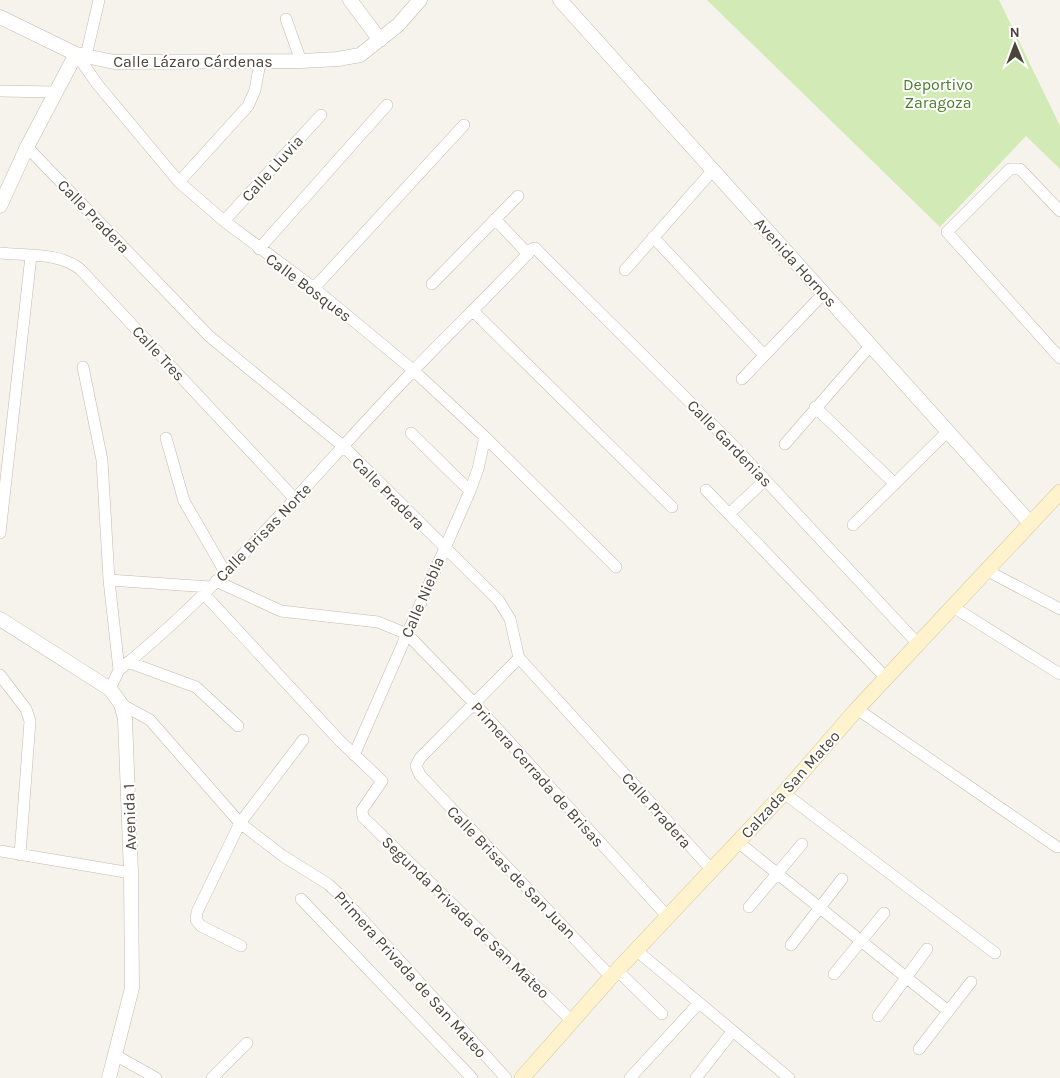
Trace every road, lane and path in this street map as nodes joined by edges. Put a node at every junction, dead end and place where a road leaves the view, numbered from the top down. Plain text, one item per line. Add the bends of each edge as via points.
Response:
1 (99, 0) edge
2 (350, 0) edge
3 (420, 0) edge
4 (560, 0) edge
5 (0, 16) edge
6 (286, 19) dead end
7 (380, 40) junction
8 (81, 55) junction
9 (301, 61) junction
10 (260, 63) junction
11 (0, 91) edge
12 (55, 92) junction
13 (387, 105) dead end
14 (321, 115) dead end
15 (464, 126) dead end
16 (27, 147) junction
17 (713, 170) junction
18 (179, 182) junction
19 (4, 190) edge
20 (518, 196) dead end
21 (0, 206) edge
22 (1060, 211) edge
23 (495, 219) junction
24 (224, 221) junction
25 (653, 237) junction
26 (259, 249) junction
27 (531, 251) junction
28 (0, 253) edge
29 (31, 256) junction
30 (625, 270) dead end
31 (432, 284) dead end
32 (314, 288) junction
33 (824, 293) junction
34 (473, 311) junction
35 (871, 345) junction
36 (764, 356) junction
37 (1060, 358) edge
38 (83, 367) dead end
39 (413, 370) junction
40 (742, 378) dead end
41 (815, 407) junction
42 (948, 431) junction
43 (410, 432) dead end
44 (485, 437) junction
45 (166, 438) dead end
46 (785, 444) dead end
47 (344, 448) junction
48 (766, 480) junction
49 (895, 484) junction
50 (706, 490) dead end
51 (470, 491) junction
52 (1060, 492) edge
53 (295, 499) junction
54 (672, 507) dead end
55 (729, 514) junction
56 (1031, 524) junction
57 (853, 525) dead end
58 (0, 534) edge
59 (444, 547) junction
60 (616, 567) dead end
61 (986, 570) junction
62 (224, 572) junction
63 (109, 580) junction
64 (210, 587) junction
65 (953, 607) junction
66 (1060, 609) edge
67 (0, 618) edge
68 (407, 634) junction
69 (918, 644) junction
70 (519, 658) junction
71 (128, 662) junction
72 (119, 670) junction
73 (1060, 674) edge
74 (0, 676) edge
75 (886, 679) junction
76 (110, 689) junction
77 (474, 703) junction
78 (121, 704) junction
79 (857, 709) junction
80 (238, 726) dead end
81 (303, 740) dead end
82 (354, 755) junction
83 (784, 793) junction
84 (240, 823) junction
85 (738, 842) junction
86 (802, 844) dead end
87 (1057, 847) dead end
88 (0, 852) edge
89 (20, 855) junction
90 (711, 870) junction
91 (131, 872) junction
92 (778, 874) junction
93 (842, 879) dead end
94 (301, 899) dead end
95 (749, 907) dead end
96 (820, 907) junction
97 (884, 913) dead end
98 (667, 916) junction
99 (861, 940) junction
100 (791, 945) dead end
101 (241, 946) dead end
102 (927, 949) dead end
103 (636, 950) junction
104 (995, 953) dead end
105 (614, 973) junction
106 (834, 974) dead end
107 (907, 977) junction
108 (971, 982) dead end
109 (699, 1003) junction
110 (948, 1011) junction
111 (662, 1014) dead end
112 (878, 1016) dead end
113 (572, 1021) junction
114 (732, 1032) junction
115 (247, 1043) dead end
116 (920, 1049) dead end
117 (115, 1055) junction
118 (110, 1078) edge
119 (156, 1078) edge
120 (212, 1078) edge
121 (472, 1078) edge
122 (506, 1078) edge
123 (522, 1078) edge
124 (630, 1078) edge
125 (696, 1078) edge
126 (789, 1078) edge

1 - 8 street
2 - 7 street
3 - 7 street
4 - 17 street, Avenida Hornos
5 - 8 street, Calle Bosques
6 - 9 street
7 - 9 street, Calle Lázaro Cárdenas via 360,55
8 - 10 street, Calle Lázaro Cárdenas via 114,62
8 - 12 street
8 - 18 street, Calle Bosques via 98,85
9 - 10 street, Calle Lázaro Cárdenas
10 - 18 street via 248,106
11 - 12 street
12 - 16 street
13 - 26 street
14 - 24 street, Calle Lluvia
15 - 32 street
16 - 19 street
16 - 47 street, Calle Pradera via 209,336
17 - 25 street
17 - 33 street, Avenida Hornos
18 - 24 street, Calle Bosques
19 - 21 street
20 - 23 street
22 - 37 street via 1020,168 1014,167 947,232
23 - 27 street, Calle Gardenias
23 - 31 street
24 - 26 street, Calle Bosques
25 - 30 street
25 - 36 street
26 - 32 street, Calle Bosques
27 - 34 street, Calle Brisas Norte
27 - 48 street, Calle Gardenias
28 - 29 street, Calle Tres
29 - 53 street, Calle Tres via 59,257 80,269
29 - 58 street
32 - 39 street, Calle Bosques
33 - 35 street, Avenida Hornos
33 - 36 street
34 - 39 street, Calle Brisas Norte
34 - 54 street
35 - 41 street
35 - 42 street, Avenida Hornos
36 - 40 street
38 - 63 street via 102,460
39 - 44 street, Calle Bosques
39 - 47 street, Calle Brisas Norte
41 - 46 street
41 - 49 street
42 - 49 street
42 - 56 street, Avenida Hornos
43 - 51 street
44 - 51 street, Calle Niebla
44 - 60 street, Calle Bosques
45 - 62 street via 184,501
47 - 53 street, Calle Brisas Norte
47 - 59 street, Calle Pradera
48 - 55 street
48 - 69 street, Calle Gardenias
49 - 57 street
50 - 55 street
51 - 59 street, Calle Niebla
52 - 56 main road, Calzada San Mateo
53 - 62 street, Calle Brisas Norte
55 - 75 street
56 - 61 main road, Calzada San Mateo
59 - 68 street, Calle Niebla
59 - 70 street, Calle Pradera via 498,602 510,619
61 - 65 main road, Calzada San Mateo
61 - 66 street
62 - 64 street, Calle Brisas Norte
63 - 64 street
63 - 72 street
64 - 68 street via 281,611 378,622
64 - 71 street, Calle Brisas Norte
64 - 82 street
65 - 69 main road, Calzada San Mateo
65 - 73 street
67 - 76 street, Avenida 1
68 - 77 street, Primera Cerrada de Brisas
68 - 82 street, Calle Niebla
69 - 75 main road, Calzada San Mateo
70 - 77 street
70 - 90 street, Calle Pradera
71 - 72 street, Calle Brisas Norte
71 - 80 street via 196,687
72 - 76 street, Calle Brisas Norte
74 - 89 street via 26,709 30,721
75 - 79 main road, Calzada San Mateo
76 - 78 street, Avenida 1
77 - 98 street, Primera Cerrada de Brisas
77 - 105 street, Calle Brisas de San Juan via 420,758 416,766 420,775
78 - 84 street, Primera Privada de San Mateo via 150,720
78 - 91 street, Avenida 1 via 126,719
79 - 83 main road, Calzada San Mateo
79 - 87 street
81 - 84 street
82 - 113 street, Segunda Privada de San Mateo via 382,782 362,813 363,817
83 - 85 main road, Calzada San Mateo
83 - 104 street
84 - 101 street via 196,920 201,926
84 - 122 street, Primera Privada de San Mateo via 335,890
85 - 90 main road, Calzada San Mateo
85 - 92 street
86 - 92 street
88 - 89 street
89 - 91 street
90 - 98 main road, Calzada San Mateo
91 - 117 street, Avenida 1 via 132,988
92 - 95 street
92 - 96 street
93 - 96 street
94 - 121 street
96 - 99 street
96 - 100 street
97 - 99 street
98 - 103 main road, Calzada San Mateo
99 - 106 street
99 - 107 street
102 - 107 street
103 - 105 main road, Calzada San Mateo
103 - 109 street
105 - 111 street, Calle Brisas de San Juan
105 - 113 main road, Calzada San Mateo
107 - 110 street
107 - 112 street
108 - 110 street
109 - 114 street
109 - 124 street
110 - 116 street
113 - 123 main road, Calzada San Mateo
114 - 125 street
114 - 126 street
115 - 120 street
117 - 118 street, Avenida 1
117 - 119 street

